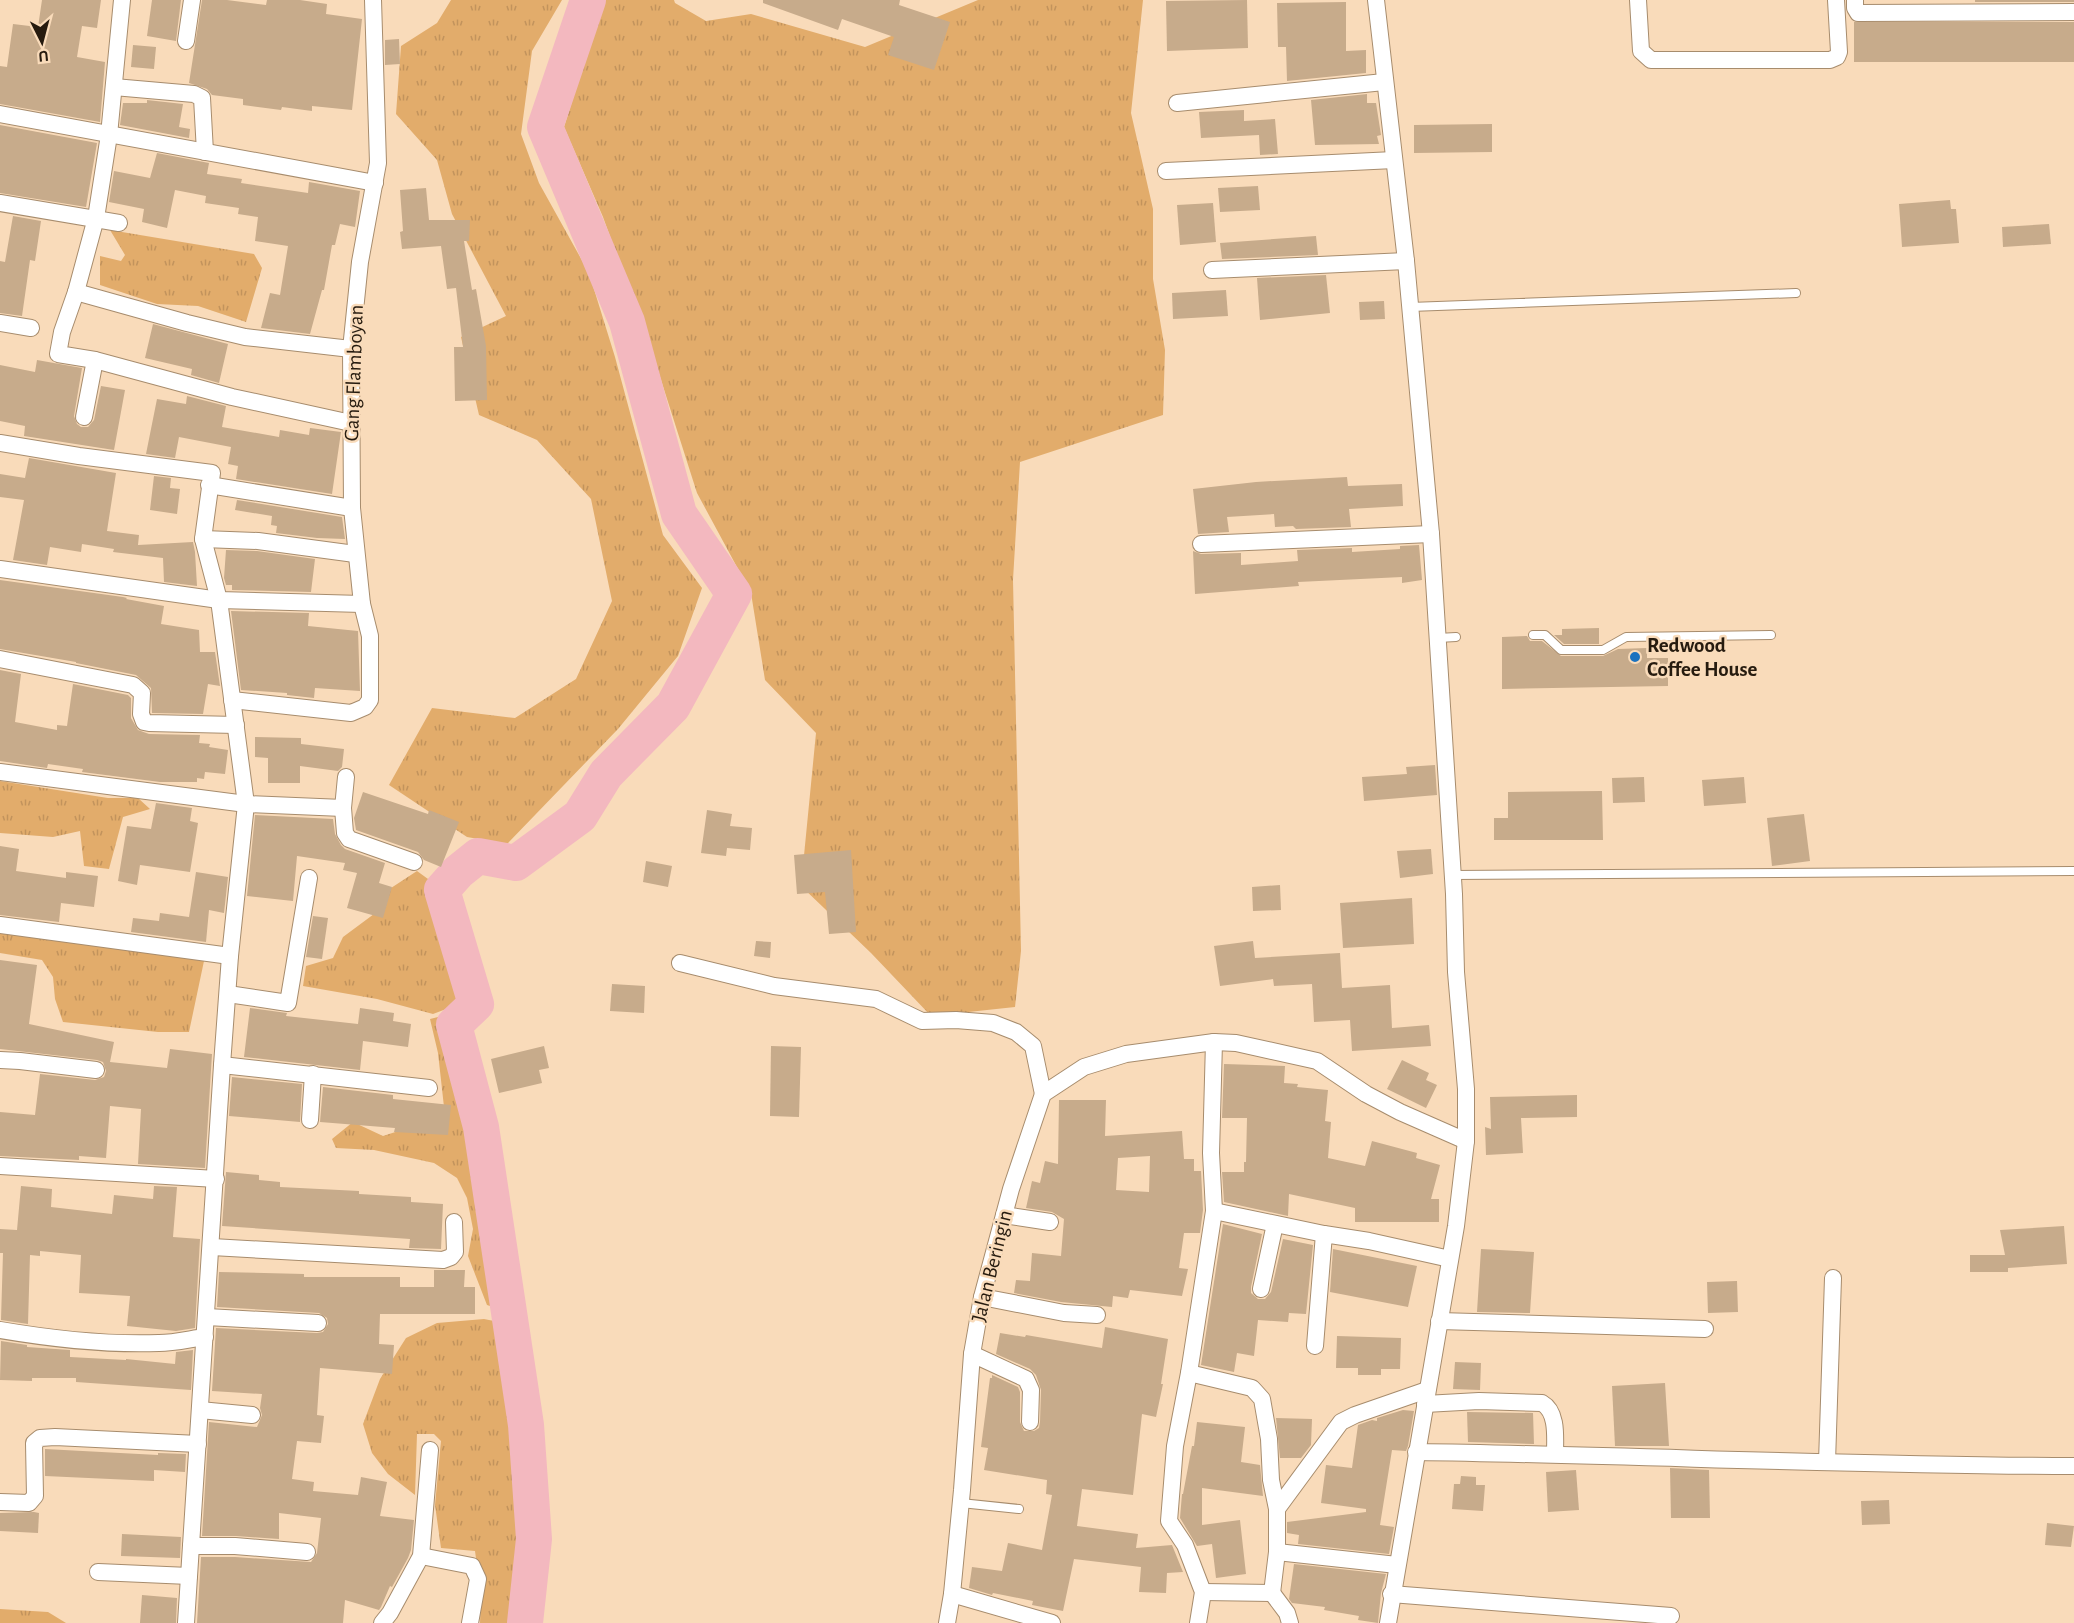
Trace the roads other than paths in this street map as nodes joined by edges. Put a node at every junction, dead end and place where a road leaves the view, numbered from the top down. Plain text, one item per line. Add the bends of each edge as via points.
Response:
1 (122, 0) edge
2 (192, 0) edge
3 (373, 0) edge
4 (1376, 0) edge
5 (1638, 0) edge
6 (1836, 0) edge
7 (1855, 0) edge
8 (2074, 12) edge
9 (186, 41) dead end
10 (1384, 82) junction
11 (114, 87) junction
12 (1177, 103) dead end
13 (0, 114) edge
14 (109, 135) junction
15 (205, 152) junction
16 (1394, 160) junction
17 (1166, 171) dead end
18 (375, 183) junction
19 (0, 203) edge
20 (96, 218) junction
21 (119, 223) dead end
22 (1406, 261) junction
23 (1212, 270) dead end
24 (76, 292) junction
25 (1796, 293) dead end
26 (1410, 308) junction
27 (0, 323) edge
28 (31, 328) dead end
29 (351, 349) junction
30 (95, 360) junction
31 (84, 417) dead end
32 (351, 423) junction
33 (0, 443) edge
34 (209, 485) junction
35 (352, 508) junction
36 (1431, 534) junction
37 (203, 539) junction
38 (1201, 544) dead end
39 (356, 554) junction
40 (0, 569) edge
41 (219, 600) junction
42 (362, 604) junction
43 (1533, 635) dead end
44 (1772, 635) dead end
45 (1456, 637) dead end
46 (1438, 638) junction
47 (0, 659) edge
48 (232, 700) junction
49 (236, 725) junction
50 (0, 772) edge
51 (346, 777) dead end
52 (246, 804) junction
53 (343, 808) junction
54 (414, 862) dead end
55 (2074, 870) edge
56 (1453, 875) junction
57 (309, 878) dead end
58 (0, 925) edge
59 (231, 957) junction
60 (680, 963) dead end
61 (228, 994) junction
62 (1214, 1042) junction
63 (0, 1060) edge
64 (222, 1065) junction
65 (96, 1070) dead end
66 (314, 1074) junction
67 (429, 1088) dead end
68 (1043, 1095) junction
69 (310, 1120) dead end
70 (1466, 1141) junction
71 (0, 1166) edge
72 (216, 1179) junction
73 (1214, 1211) junction
74 (1004, 1215) junction
75 (454, 1222) dead end
76 (1050, 1222) dead end
77 (1275, 1224) junction
78 (1324, 1234) junction
79 (212, 1247) junction
80 (1450, 1259) junction
81 (1833, 1278) dead end
82 (1261, 1289) dead end
83 (982, 1297) junction
84 (1097, 1315) dead end
85 (207, 1317) junction
86 (1440, 1321) junction
87 (318, 1323) dead end
88 (1705, 1329) dead end
89 (0, 1330) edge
90 (205, 1337) junction
91 (1315, 1346) dead end
92 (972, 1354) junction
93 (1189, 1373) junction
94 (1426, 1397) junction
95 (200, 1410) junction
96 (252, 1415) dead end
97 (1030, 1422) dead end
98 (198, 1444) junction
99 (430, 1450) dead end
100 (1416, 1452) junction
101 (1555, 1454) junction
102 (1827, 1462) junction
103 (2074, 1466) edge
104 (0, 1502) edge
105 (961, 1503) junction
106 (1019, 1509) dead end
107 (1277, 1509) junction
108 (191, 1546) junction
109 (307, 1552) dead end
110 (1277, 1552) junction
111 (421, 1556) junction
112 (1397, 1565) junction
113 (98, 1572) dead end
114 (189, 1576) junction
115 (1203, 1592) junction
116 (1272, 1593) junction
117 (952, 1594) junction
118 (1392, 1594) junction
119 (1671, 1616) dead end
120 (186, 1623) edge
121 (382, 1623) edge
122 (470, 1623) edge
123 (947, 1623) edge
124 (1053, 1623) edge
125 (1198, 1623) edge
126 (1290, 1623) edge
127 (1388, 1623) edge

1 - 11 street
2 - 9 street
3 - 18 street, Gang Flamboyan via 378,163
4 - 10 street
5 - 6 street via 1641,51 1651,60 1830,60 1839,52
7 - 8 street via 1858,13
10 - 12 street
10 - 16 street
11 - 14 street
11 - 15 street via 202,98
13 - 14 street
14 - 15 street
14 - 20 street
15 - 18 street
16 - 17 street
16 - 22 street
18 - 29 street, Gang Flamboyan via 360,262
19 - 20 street
20 - 21 street
20 - 24 street
22 - 23 street
22 - 26 street
24 - 29 street via 245,337
24 - 30 street via 58,354
25 - 26 lane
26 - 36 street
27 - 28 street
29 - 32 street, Gang Flamboyan
30 - 31 street
30 - 32 street via 232,397
32 - 35 street, Gang Flamboyan
33 - 34 street via 212,473
34 - 35 street
34 - 37 street
35 - 39 street, Gang Flamboyan
36 - 38 street
36 - 46 street
37 - 39 street via 258,541
37 - 41 street
39 - 42 street, Gang Flamboyan
40 - 41 street
41 - 42 street
41 - 48 street
42 - 48 street, Gang Flamboyan via 370,636 370,700 366,707 351,713
43 - 44 lane via 1545,635 1561,650 1603,650 1626,637
45 - 46 lane
46 - 56 street
47 - 49 street via 133,685 142,693 144,722
48 - 49 street
49 - 52 street
50 - 52 street
51 - 53 street
52 - 53 street
52 - 59 street
53 - 54 street via 349,839
55 - 56 lane
56 - 70 street
57 - 61 street via 288,1003
58 - 59 street
59 - 61 street
60 - 68 street via 774,986 876,999 922,1022 993,1023 1016,1032 1033,1046
61 - 64 street
62 - 68 street via 1126,1054 1084,1067
62 - 70 street via 1317,1060 1366,1094
62 - 73 street
63 - 65 street
64 - 66 street
64 - 72 street
66 - 67 street
66 - 69 street
68 - 74 street, Jalan Beringin
70 - 80 street
71 - 72 street
72 - 79 street
73 - 77 street
73 - 93 street
74 - 76 street
74 - 83 street, Jalan Beringin
75 - 79 street via 455,1252 443,1260
77 - 78 street
77 - 82 street
78 - 80 street
78 - 91 street
79 - 85 street
80 - 86 street
81 - 102 street
83 - 84 street via 1064,1313
83 - 92 street, Jalan Beringin
85 - 87 street
85 - 90 street
86 - 88 street
86 - 94 street
89 - 90 street via 62,1341 161,1343
90 - 95 street
92 - 97 street via 1026,1379 1031,1390
92 - 105 street, Jalan Beringin
93 - 107 street via 1251,1388 1262,1399
93 - 115 street via 1175,1446 1169,1521 1185,1545
94 - 100 street
94 - 101 street via 1542,1403 1551,1411
94 - 107 street via 1355,1414 1341,1422
95 - 96 street
95 - 98 street
98 - 104 street via 40,1438 34,1443 35,1496 29,1503
98 - 108 street
99 - 111 street
100 - 101 street
100 - 112 street
101 - 102 street
102 - 103 street
105 - 106 lane
105 - 117 street, Jalan Beringin
107 - 110 street
108 - 109 street
108 - 114 street
110 - 112 street
110 - 116 street
111 - 121 street
111 - 122 street via 471,1565 478,1579
112 - 118 street
113 - 114 street
114 - 120 street
115 - 116 street
115 - 125 street
116 - 126 street
117 - 123 street, Jalan Beringin
117 - 124 street
118 - 119 street
118 - 127 street

